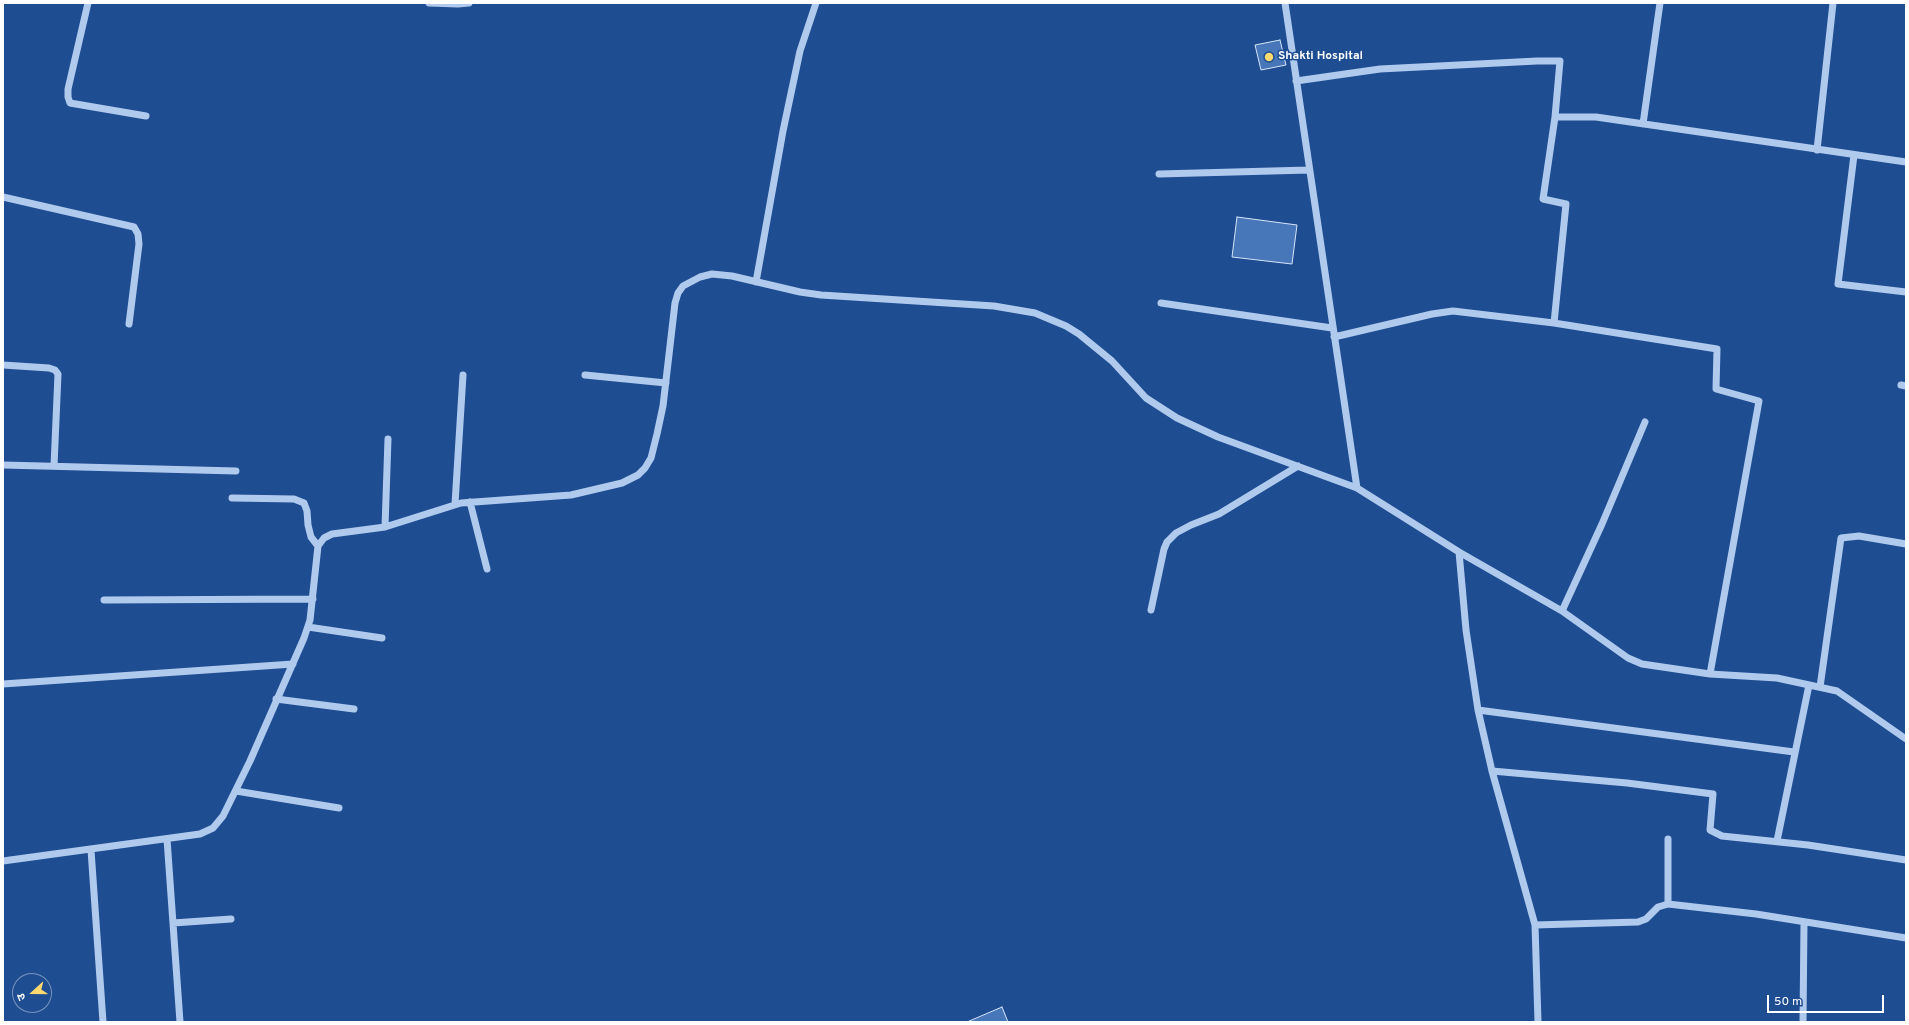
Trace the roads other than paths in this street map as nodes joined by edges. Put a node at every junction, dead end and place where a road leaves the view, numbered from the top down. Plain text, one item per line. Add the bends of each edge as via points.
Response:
1 (88, 3) edge
2 (429, 3) edge
3 (469, 3) edge
4 (816, 3) edge
5 (1285, 3) edge
6 (1660, 3) edge
7 (1833, 3) edge
8 (1296, 81) junction
9 (146, 116) dead end
10 (1555, 117) junction
11 (1643, 124) junction
12 (1817, 150) junction
13 (1854, 155) junction
14 (1906, 162) edge
15 (1309, 170) junction
16 (1159, 174) dead end
17 (3, 197) edge
18 (756, 282) junction
19 (1906, 292) edge
20 (1160, 303) dead end
21 (1554, 323) junction
22 (129, 324) dead end
23 (1332, 328) junction
24 (1334, 337) junction
25 (3, 365) edge
26 (463, 375) dead end
27 (585, 375) dead end
28 (666, 383) junction
29 (1645, 422) dead end
30 (388, 439) dead end
31 (3, 465) edge
32 (54, 466) junction
33 (1298, 466) junction
34 (236, 471) dead end
35 (1357, 488) junction
36 (232, 498) dead end
37 (470, 502) junction
38 (455, 504) junction
39 (384, 528) junction
40 (1906, 544) edge
41 (318, 546) junction
42 (1459, 552) junction
43 (488, 569) dead end
44 (313, 599) junction
45 (104, 600) dead end
46 (1151, 610) dead end
47 (1562, 611) junction
48 (308, 627) junction
49 (382, 638) dead end
50 (293, 664) junction
51 (1710, 674) junction
52 (3, 684) edge
53 (1809, 685) junction
54 (1820, 687) junction
55 (276, 699) junction
56 (354, 709) dead end
57 (1478, 710) junction
58 (1906, 738) edge
59 (1794, 752) junction
60 (1492, 771) junction
61 (236, 791) junction
62 (340, 808) dead end
63 (167, 839) junction
64 (1668, 839) dead end
65 (1777, 841) junction
66 (91, 850) junction
67 (1906, 860) edge
68 (3, 861) edge
69 (1668, 904) junction
70 (231, 919) dead end
71 (173, 923) junction
72 (1804, 923) junction
73 (1535, 925) junction
74 (1906, 938) edge
75 (103, 1022) edge
76 (180, 1022) edge
77 (1538, 1022) edge
78 (1804, 1022) edge

1 - 9 street via 68,89 70,103
2 - 3 street
4 - 18 street via 797,65
5 - 8 street
6 - 11 street
7 - 12 street
8 - 10 street via 1380,69 1537,60 1560,61
8 - 15 street
10 - 11 street via 1596,117
10 - 21 street via 1543,199 1566,204
11 - 12 street
12 - 13 street
13 - 14 street
13 - 19 street via 1838,284
15 - 16 street
15 - 23 street
17 - 22 street via 134,227 139,244
18 - 28 street via 712,274 683,286 675,303
18 - 33 street via 821,295 994,306 1035,313 1079,334 1112,361 1146,398 1160,408 1218,437
20 - 23 street
21 - 24 street via 1453,311
21 - 51 street via 1717,349 1716,389 1759,402
23 - 24 street
24 - 35 street
25 - 32 street via 56,370 58,374
26 - 38 street
27 - 28 street
28 - 37 street via 651,458 638,474 622,483 571,495
29 - 47 street
30 - 39 street
31 - 32 street
32 - 34 street
33 - 35 street
33 - 46 street via 1231,508 1176,533 1167,542 1160,560
35 - 42 street
36 - 41 street via 294,499 304,503 311,537
37 - 38 street
37 - 43 street
38 - 39 street
39 - 41 street via 332,534 324,538
40 - 54 street via 1858,536 1841,538
41 - 44 street
42 - 47 street
42 - 57 street via 1466,630
44 - 45 street
44 - 48 street
47 - 51 street via 1628,658 1642,664
48 - 49 street
48 - 50 street
50 - 52 street
50 - 55 street
51 - 53 street via 1776,678
53 - 54 street
53 - 59 street
54 - 58 street via 1837,691
55 - 56 street
55 - 61 street
57 - 59 street
57 - 60 street
59 - 65 street
60 - 65 street via 1627,783 1713,794 1710,830 1722,836
60 - 73 street
61 - 62 street
61 - 63 street via 223,816 213,828 200,834
63 - 66 street
63 - 71 street
64 - 69 street
65 - 67 street
66 - 68 street
66 - 75 street
69 - 72 street via 1756,914
69 - 73 street via 1658,907 1646,919 1638,922
70 - 71 street
71 - 76 street
72 - 74 street
72 - 78 street
73 - 77 street

